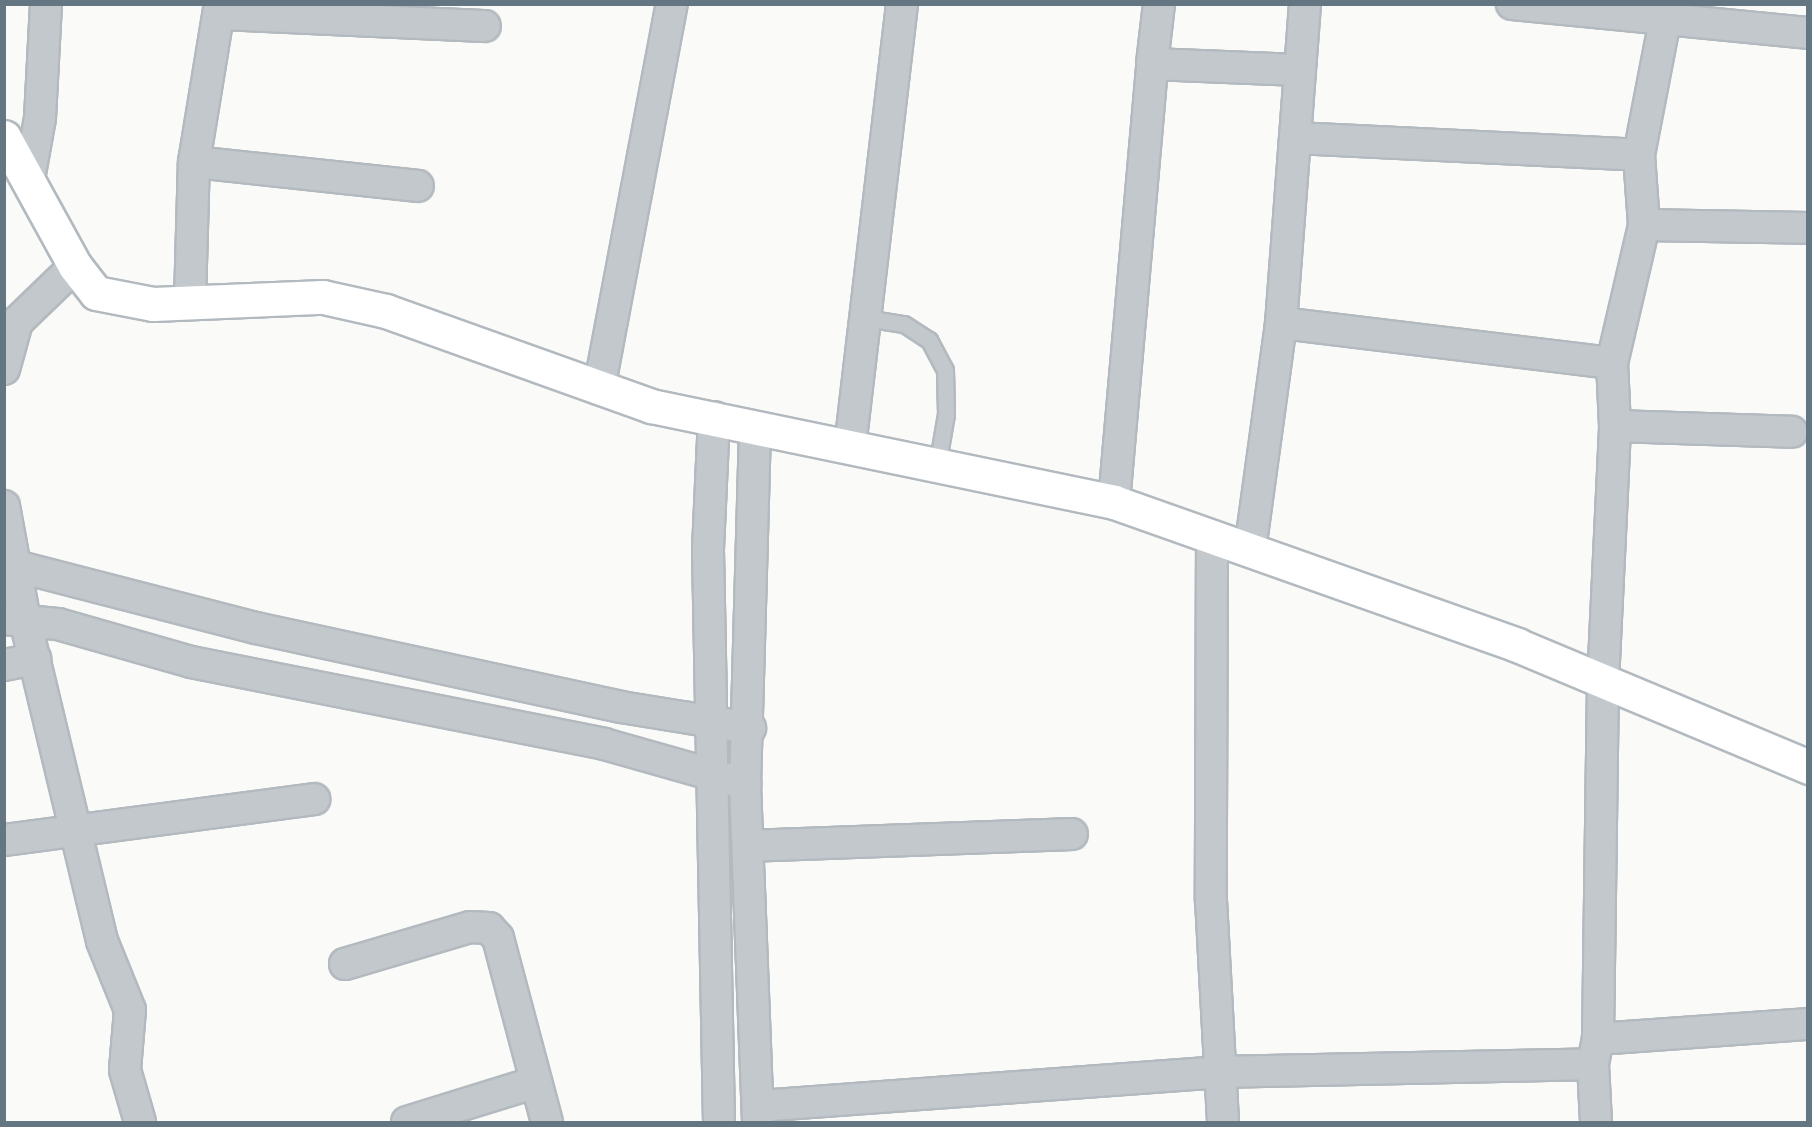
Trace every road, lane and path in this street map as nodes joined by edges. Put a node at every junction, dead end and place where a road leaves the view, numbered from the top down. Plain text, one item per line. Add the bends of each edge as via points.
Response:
1 (46, 4) edge
2 (672, 4) edge
3 (902, 4) edge
4 (1159, 4) edge
5 (1305, 4) edge
6 (1512, 4) edge
7 (221, 9) edge
8 (1668, 11) edge
9 (485, 26) dead end
10 (1808, 33) edge
11 (1152, 64) junction
12 (1299, 70) junction
13 (4, 137) edge
14 (1294, 138) junction
15 (1639, 155) junction
16 (194, 162) junction
17 (28, 179) junction
18 (418, 186) dead end
19 (1644, 225) junction
20 (1808, 228) edge
21 (75, 266) junction
22 (190, 301) junction
23 (865, 318) junction
24 (1281, 323) junction
25 (1612, 363) junction
26 (4, 369) edge
27 (599, 389) junction
28 (714, 417) junction
29 (1615, 426) junction
30 (755, 429) junction
31 (1792, 432) dead end
32 (850, 447) junction
33 (937, 466) junction
34 (1114, 502) junction
35 (4, 506) edge
36 (1212, 537) junction
37 (1250, 550) junction
38 (10, 563) edge
39 (15, 620) edge
40 (35, 659) junction
41 (4, 664) edge
42 (1603, 683) junction
43 (710, 719) junction
44 (750, 728) junction
45 (1808, 767) edge
46 (715, 774) junction
47 (746, 784) junction
48 (314, 799) dead end
49 (75, 829) junction
50 (1072, 834) dead end
51 (4, 840) edge
52 (748, 846) junction
53 (345, 964) dead end
54 (1808, 1024) edge
55 (1596, 1051) junction
56 (1220, 1072) junction
57 (536, 1082) junction
58 (758, 1114) edge
59 (140, 1122) edge
60 (407, 1122) edge
61 (547, 1122) edge
62 (719, 1122) edge
63 (1223, 1122) edge
64 (1596, 1122) edge

1 - 17 street via 40,118
2 - 27 street
3 - 23 street
4 - 11 street
5 - 12 street
6 - 8 street
7 - 9 street
7 - 16 street
8 - 10 street
8 - 15 street
11 - 12 street
11 - 34 street
12 - 14 street
13 - 17 street
14 - 15 street
14 - 24 street
15 - 19 street
16 - 18 street
16 - 22 street
17 - 21 street
19 - 20 street
19 - 25 street
21 - 22 street via 96,293 153,304
21 - 26 street via 17,322
22 - 27 street via 323,297 386,311
23 - 32 street
23 - 33 lane via 904,324 929,340 945,370 946,414
24 - 25 street
24 - 37 street
25 - 29 street
27 - 28 street via 651,406
28 - 30 street
28 - 43 street
29 - 31 street
29 - 42 street
30 - 32 street
30 - 44 street
32 - 33 street
33 - 34 street
34 - 36 street
35 - 38 street
36 - 37 street
36 - 56 street via 1211,900
37 - 42 street via 1517,645
38 - 39 street
38 - 43 street via 256,628 621,707
39 - 40 street
39 - 46 street via 58,624 191,662 380,704 604,744
40 - 41 street
40 - 49 street
42 - 45 street
42 - 55 street
43 - 44 street
43 - 46 street
44 - 47 street
46 - 47 street
46 - 62 street
47 - 52 street
48 - 49 street
49 - 51 street
49 - 59 street via 102,941 130,1010 125,1070
50 - 52 street
52 - 58 street
53 - 57 street via 470,927 489,928 498,938
54 - 55 street
55 - 56 street
55 - 64 street
56 - 58 street
56 - 63 street
57 - 60 street
57 - 61 street

